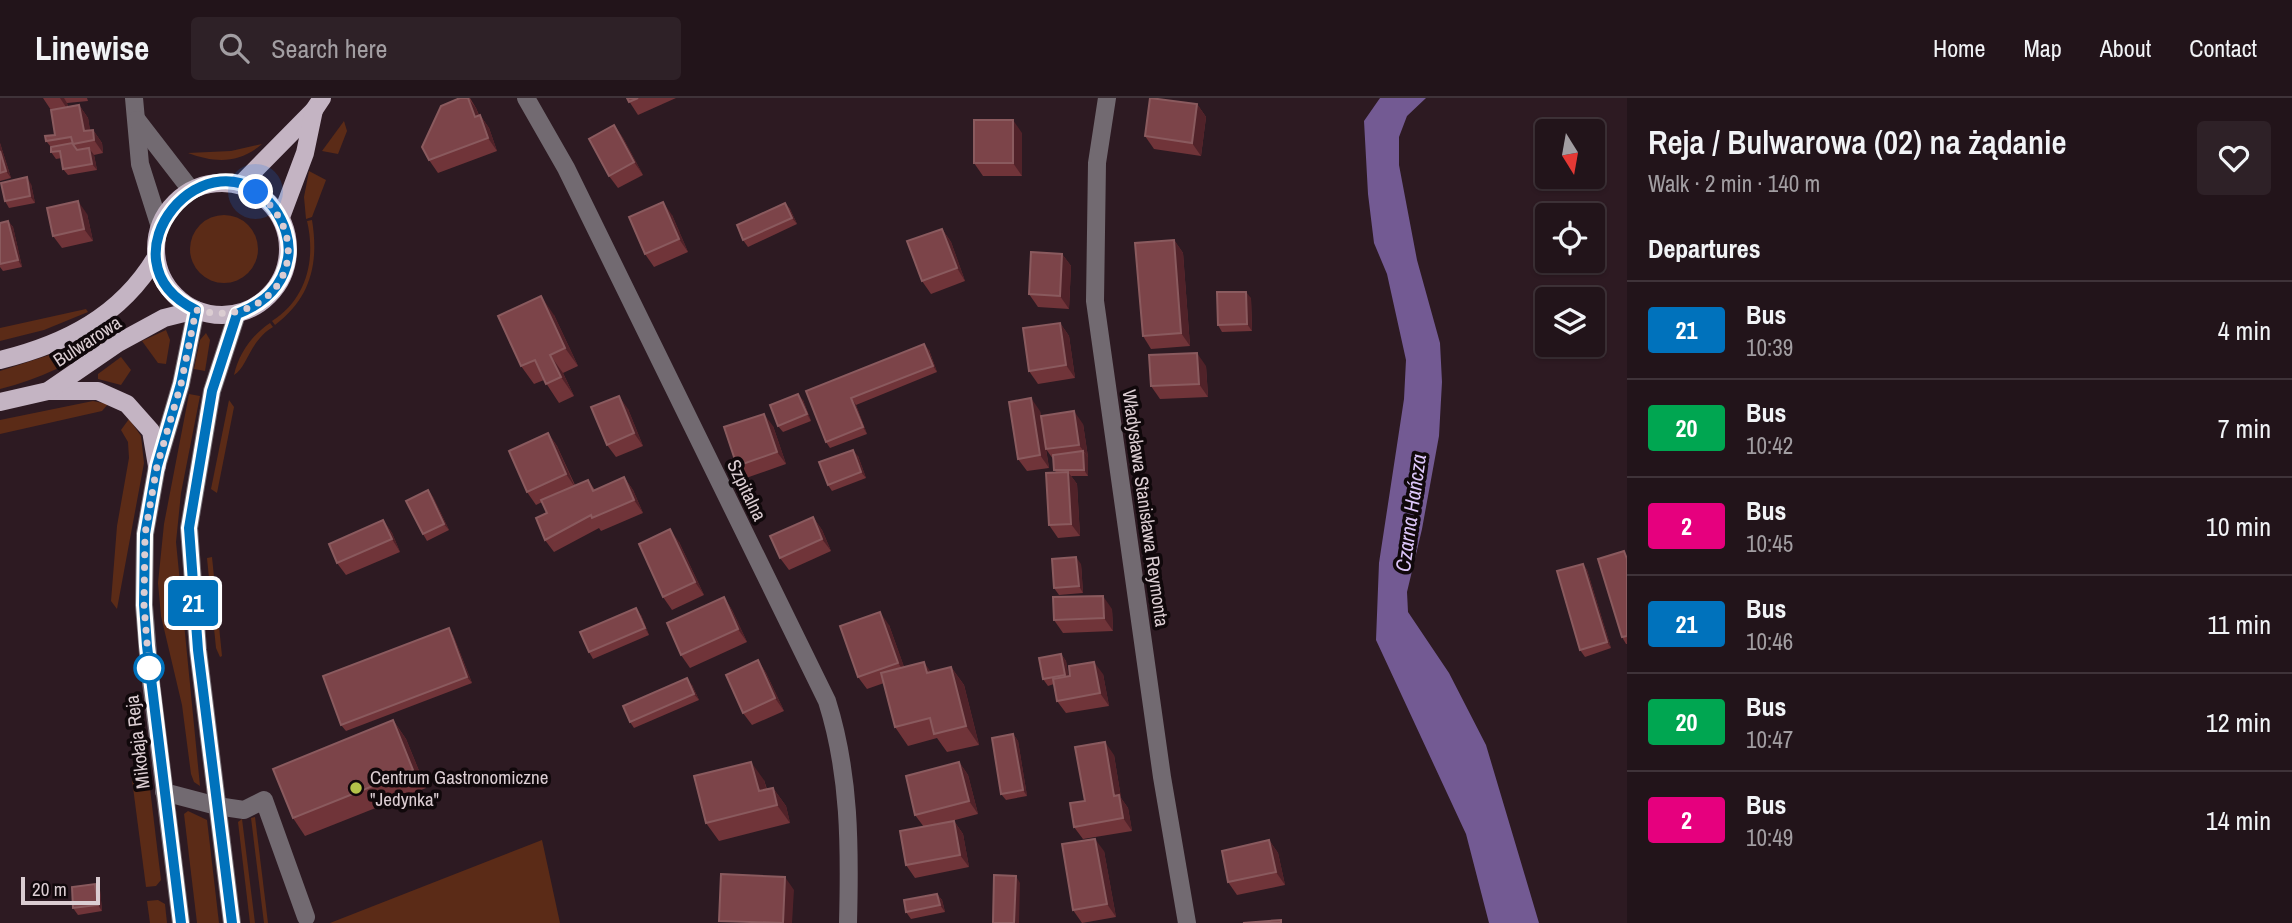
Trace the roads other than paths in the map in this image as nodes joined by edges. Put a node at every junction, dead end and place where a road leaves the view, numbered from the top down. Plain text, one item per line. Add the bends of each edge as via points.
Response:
1 (134, 98) edge
2 (526, 98) edge
3 (1107, 98) edge
4 (318, 104) edge
5 (137, 120) junction
6 (240, 185) junction
7 (191, 190) junction
8 (281, 217) junction
9 (160, 227) junction
10 (156, 257) junction
11 (196, 310) junction
12 (237, 314) junction
13 (0, 360) edge
14 (48, 391) junction
15 (0, 402) edge
16 (157, 466) junction
17 (164, 792) junction
18 (217, 806) junction
19 (306, 917) dead end
20 (181, 923) edge
21 (232, 923) edge
22 (848, 923) edge
23 (1187, 923) edge

1 - 5 street
2 - 22 street, Szpitalna via 566,168 827,701 844,765 850,848
3 - 23 street, Władysława Stanisława Reymonta via 1097,163 1095,301
4 - 6 main road
4 - 8 main road
5 - 7 street
5 - 9 street via 140,164
6 - 7 main road via 215,183
6 - 8 main road via 263,197
7 - 9 main road via 172,206
8 - 12 main road via 288,237 283,276 271,294
9 - 10 main road
10 - 11 main road via 172,293
10 - 13 main road, Bulwarowa via 141,282 101,318 66,339
11 - 12 main road
11 - 14 main road, Bulwarowa via 164,318 118,343
11 - 16 street, Mikołaja Reja
12 - 18 street via 212,391 189,528
14 - 15 main road, Bulwarowa
14 - 16 main road via 97,391 127,404 151,431
16 - 17 street, Mikołaja Reja via 145,534 144,605
17 - 18 street
17 - 20 street, Mikołaja Reja
18 - 19 street via 244,810 264,800
18 - 21 street

